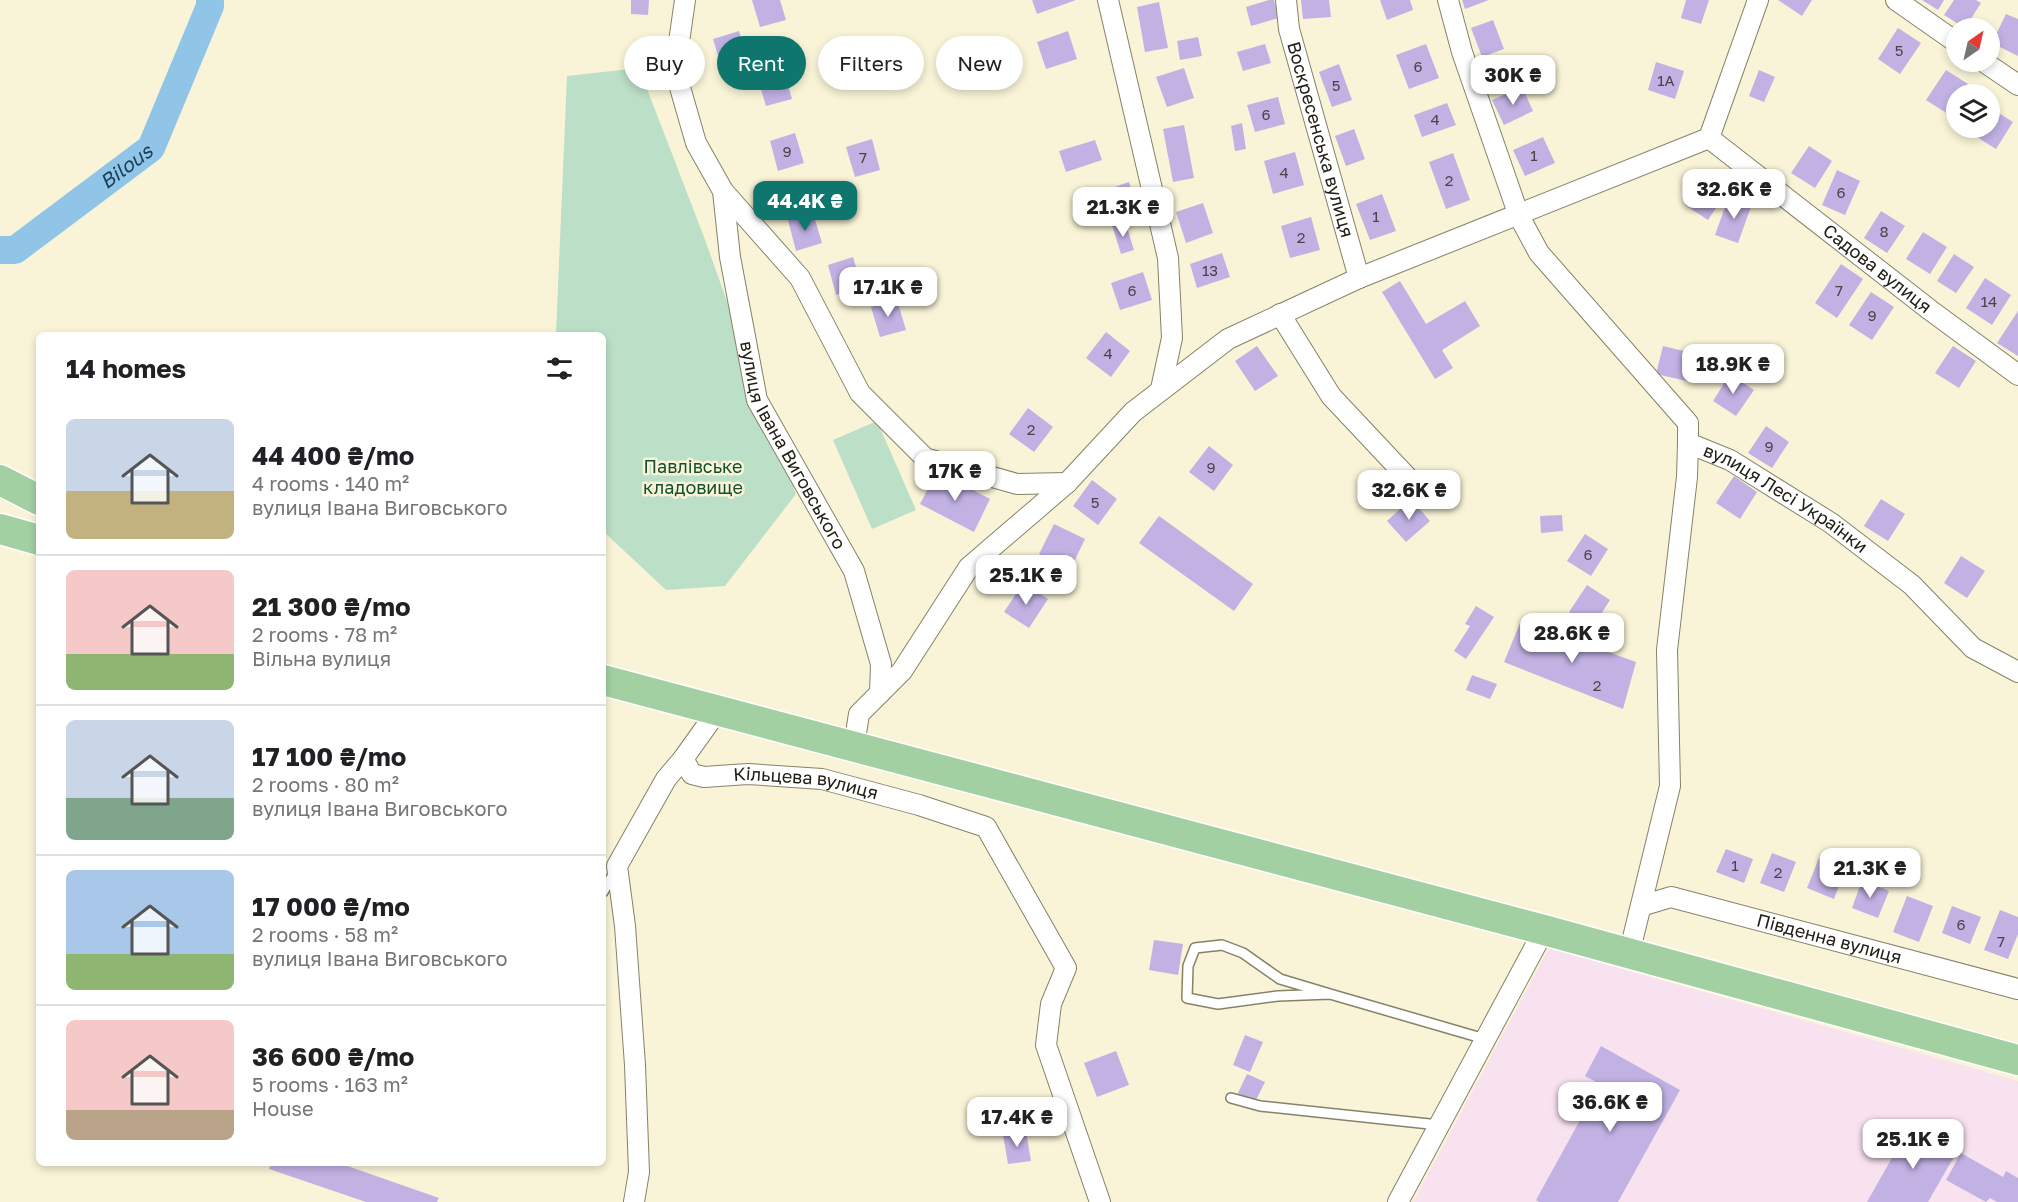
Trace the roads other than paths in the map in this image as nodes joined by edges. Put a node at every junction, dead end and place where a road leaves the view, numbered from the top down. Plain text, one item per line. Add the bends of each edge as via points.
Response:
1 (685, 0) edge
2 (1108, 0) edge
3 (1286, 0) edge
4 (1448, 0) edge
5 (1758, 0) edge
6 (1896, 0) edge
7 (1946, 35) edge
8 (1999, 72) edge
9 (2018, 85) edge
10 (1708, 138) junction
11 (723, 191) junction
12 (1519, 216) junction
13 (1359, 278) junction
14 (1280, 314) junction
15 (2018, 375) edge
16 (1161, 388) junction
17 (1688, 443) junction
18 (0, 480) edge
19 (1409, 480) dead end
20 (1067, 483) junction
21 (36, 498) edge
22 (0, 529) edge
23 (36, 539) edge
24 (2018, 672) edge
25 (606, 681) edge
26 (880, 693) junction
27 (718, 710) junction
28 (854, 746) junction
29 (683, 759) junction
30 (617, 866) junction
31 (606, 886) edge
32 (1641, 906) junction
33 (1544, 930) junction
34 (1629, 954) junction
35 (2018, 988) edge
36 (1330, 994) junction
37 (1485, 1039) junction
38 (2018, 1060) edge
39 (1231, 1098) dead end
40 (1439, 1125) junction
41 (634, 1202) edge
42 (1100, 1202) edge
43 (1398, 1202) edge

1 - 11 street, вулиця Івана Виговського via 675,70 696,143
2 - 16 street via 1167,258 1172,338
3 - 13 street, Воскресенська вулиця via 1289,29
4 - 12 street, вулиця Лесі Українки
5 - 10 street
6 - 7 street
8 - 9 street
10 - 12 street
10 - 15 street, Садова вулиця
11 - 20 street, вулиця Івана Виговського via 800,278 860,393 925,458 1017,484
11 - 26 street, вулиця Івана Виговського via 730,257 757,400 854,571 881,664
12 - 13 street
12 - 17 street, вулиця Лесі Українки via 1539,253 1688,423
13 - 14 street
14 - 16 street via 1228,339
14 - 19 street via 1331,396
16 - 20 street via 1133,412
17 - 24 street, вулиця Лесі Українки via 1730,460 1831,523 1912,585 1973,648
17 - 32 street via 1688,477 1667,650 1670,786
18 - 21 main road
20 - 26 street via 969,567 902,671
22 - 23 main road
25 - 27 main road
26 - 28 street via 859,714
27 - 28 main road
27 - 29 street
28 - 33 main road
29 - 30 street via 666,779
29 - 42 street, Кільцева вулиця via 692,774 704,777 748,774 822,779 986,827 1066,968 1052,1004 1046,1044
30 - 31 lane
30 - 41 street via 635,1065 639,1172
32 - 34 street
32 - 35 street, Південна вулиця via 1671,897
33 - 34 main road
33 - 37 street
34 - 38 main road
36 - 36 lane via 1218,1004 1187,998 1188,966 1195,948 1222,945 1243,953 1280,979
36 - 37 lane
37 - 40 street
39 - 40 lane via 1260,1106
40 - 43 street

